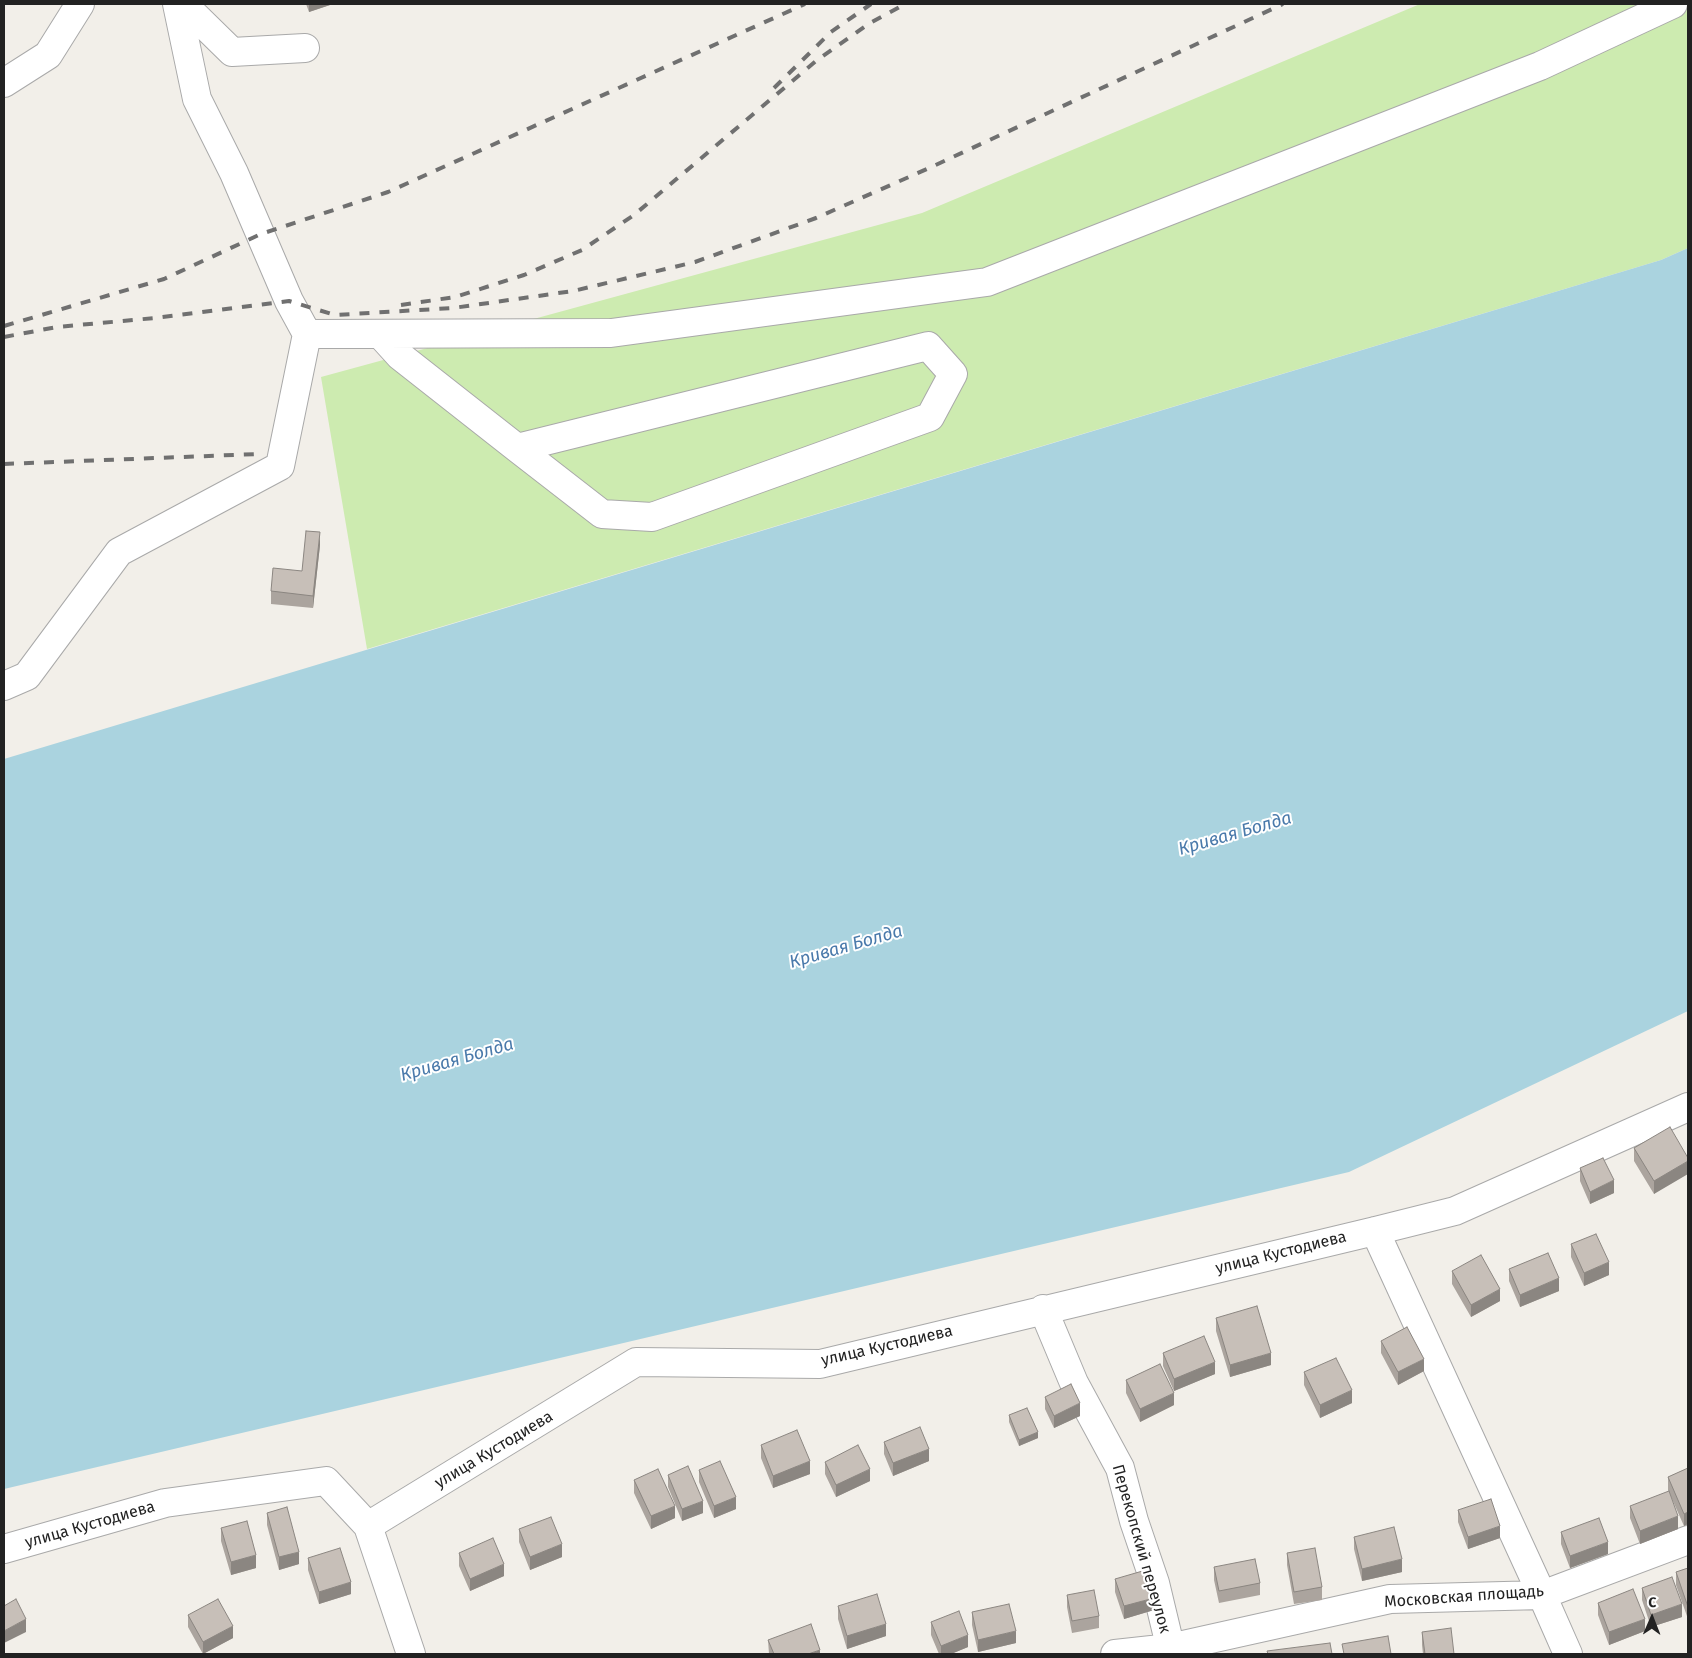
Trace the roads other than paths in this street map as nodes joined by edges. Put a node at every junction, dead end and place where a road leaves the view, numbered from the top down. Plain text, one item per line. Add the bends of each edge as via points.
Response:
1 (80, 4) edge
2 (177, 4) edge
3 (183, 4) edge
4 (1673, 4) edge
5 (304, 48) dead end
6 (4, 83) edge
7 (307, 334) junction
8 (380, 334) junction
9 (517, 448) junction
10 (4, 686) edge
11 (1688, 1107) edge
12 (1375, 1231) junction
13 (1043, 1309) junction
14 (368, 1526) junction
15 (1688, 1540) edge
16 (4, 1549) edge
17 (1542, 1595) junction
18 (1171, 1651) edge
19 (411, 1654) edge
20 (1115, 1654) edge
21 (1568, 1654) edge

1 - 6 street via 48,55
2 - 7 street via 197,99
3 - 5 street via 232,52
4 - 8 street via 1540,66 986,282 611,333
7 - 8 street
7 - 10 street via 280,466 118,552 27,676
8 - 9 street via 400,356
9 - 9 street via 602,514 652,517 930,418 953,374 928,346
11 - 12 street, улица Кустодиева via 1455,1211
12 - 13 street, улица Кустодиева
12 - 17 street
13 - 14 street, улица Кустодиева via 820,1364 636,1362
13 - 18 street, Перекопский переулок via 1074,1383 1120,1468 1155,1583
14 - 16 street, улица Кустодиева via 326,1481 165,1503
14 - 19 street
15 - 17 street, Московская площадь
17 - 18 street, Московская площадь via 1390,1599
17 - 21 street
18 - 20 street, Московская площадь

